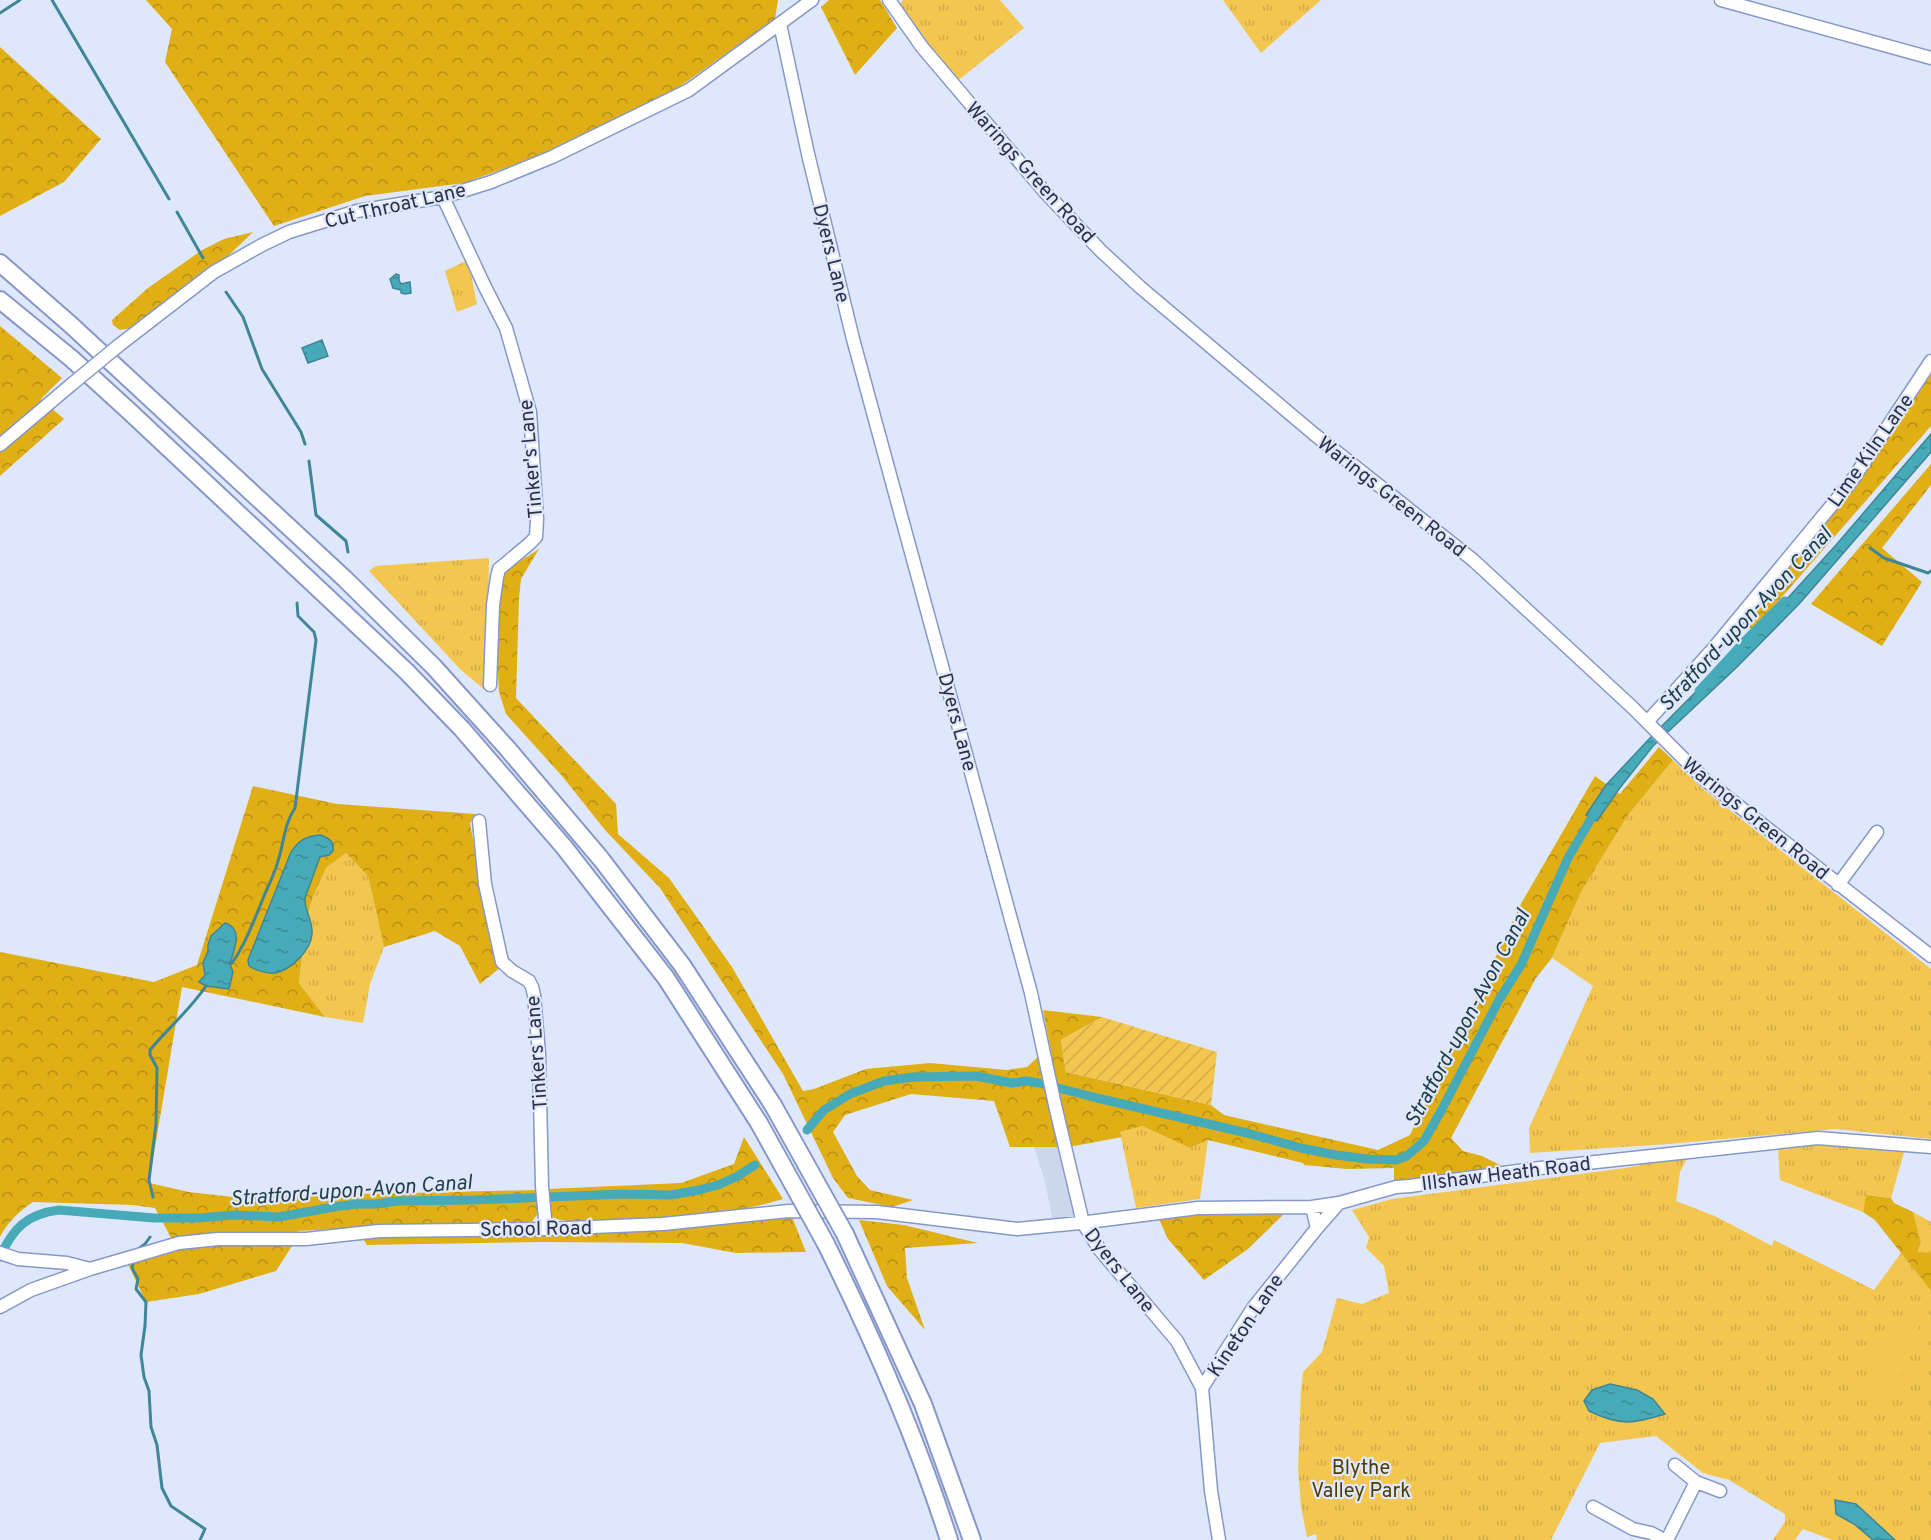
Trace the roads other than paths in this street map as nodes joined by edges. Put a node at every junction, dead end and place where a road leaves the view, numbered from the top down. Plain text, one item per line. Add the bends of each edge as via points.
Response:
1 (812, 0) edge
2 (889, 0) edge
3 (1720, 0) edge
4 (780, 24) junction
5 (1931, 58) edge
6 (443, 196) junction
7 (0, 263) edge
8 (0, 300) edge
9 (1931, 361) edge
10 (0, 445) edge
11 (490, 685) dead end
12 (1665, 700) junction
13 (1632, 707) junction
14 (1650, 725) junction
15 (479, 821) dead end
16 (1877, 832) dead end
17 (1838, 885) junction
18 (1931, 956) edge
19 (1931, 1147) edge
20 (1339, 1203) junction
21 (1312, 1207) junction
22 (1083, 1223) junction
23 (1317, 1228) junction
24 (546, 1229) junction
25 (0, 1253) edge
26 (90, 1269) junction
27 (0, 1307) edge
28 (1202, 1388) junction
29 (1675, 1465) dead end
30 (1696, 1482) junction
31 (1720, 1491) dead end
32 (1593, 1507) dead end
33 (949, 1540) edge
34 (972, 1540) edge
35 (1219, 1540) edge
36 (1666, 1540) edge

1 - 4 street, Cut Throat Lane
2 - 13 street, Warings Green Road via 921,47 1044,191 1100,249 1314,434 1473,560
3 - 5 street
4 - 6 street, Cut Throat Lane via 689,90 552,157
4 - 22 street, Dyers Lane via 853,339 1031,993
6 - 10 street, Cut Throat Lane, bridge via 357,211 289,232 262,245 214,272 171,304
6 - 11 street, Tinker's Lane via 506,328 530,412 536,537 499,570 493,605
7 - 34 highway, bridge via 345,579 434,667 602,859 682,966 773,1105 845,1234 923,1404
8 - 33 highway, bridge via 129,411 406,671 564,847 666,978 759,1123 826,1244 892,1388
9 - 12 street, Lime Kiln Lane via 1851,482 1712,650
12 - 13 street
12 - 14 street, Lime Kiln Lane
13 - 14 street, Warings Green Road
14 - 17 street, Warings Green Road via 1704,779
15 - 24 street, Tinkers Lane via 485,884 502,962 529,981 534,995
16 - 17 street
17 - 18 street, Warings Green Road
19 - 20 street, Illshaw Heath Road via 1818,1138 1476,1177 1396,1188
20 - 21 street, Illshaw Heath Road
20 - 23 street, Kineton Lane
21 - 22 street, Illshaw Heath Road via 1198,1208
21 - 23 street
22 - 24 street, School Road via 1017,1229 877,1212 789,1211 663,1224
22 - 28 street, Dyers Lane via 1100,1250 1178,1341
23 - 28 street, Kineton Lane via 1253,1308
24 - 26 street, School Road via 379,1231 306,1239 218,1239 179,1244
25 - 26 street
26 - 27 street, School Road via 31,1290
28 - 35 street, Kineton Lane
29 - 30 street
30 - 31 street
30 - 36 street
32 - 36 street via 1633,1529

